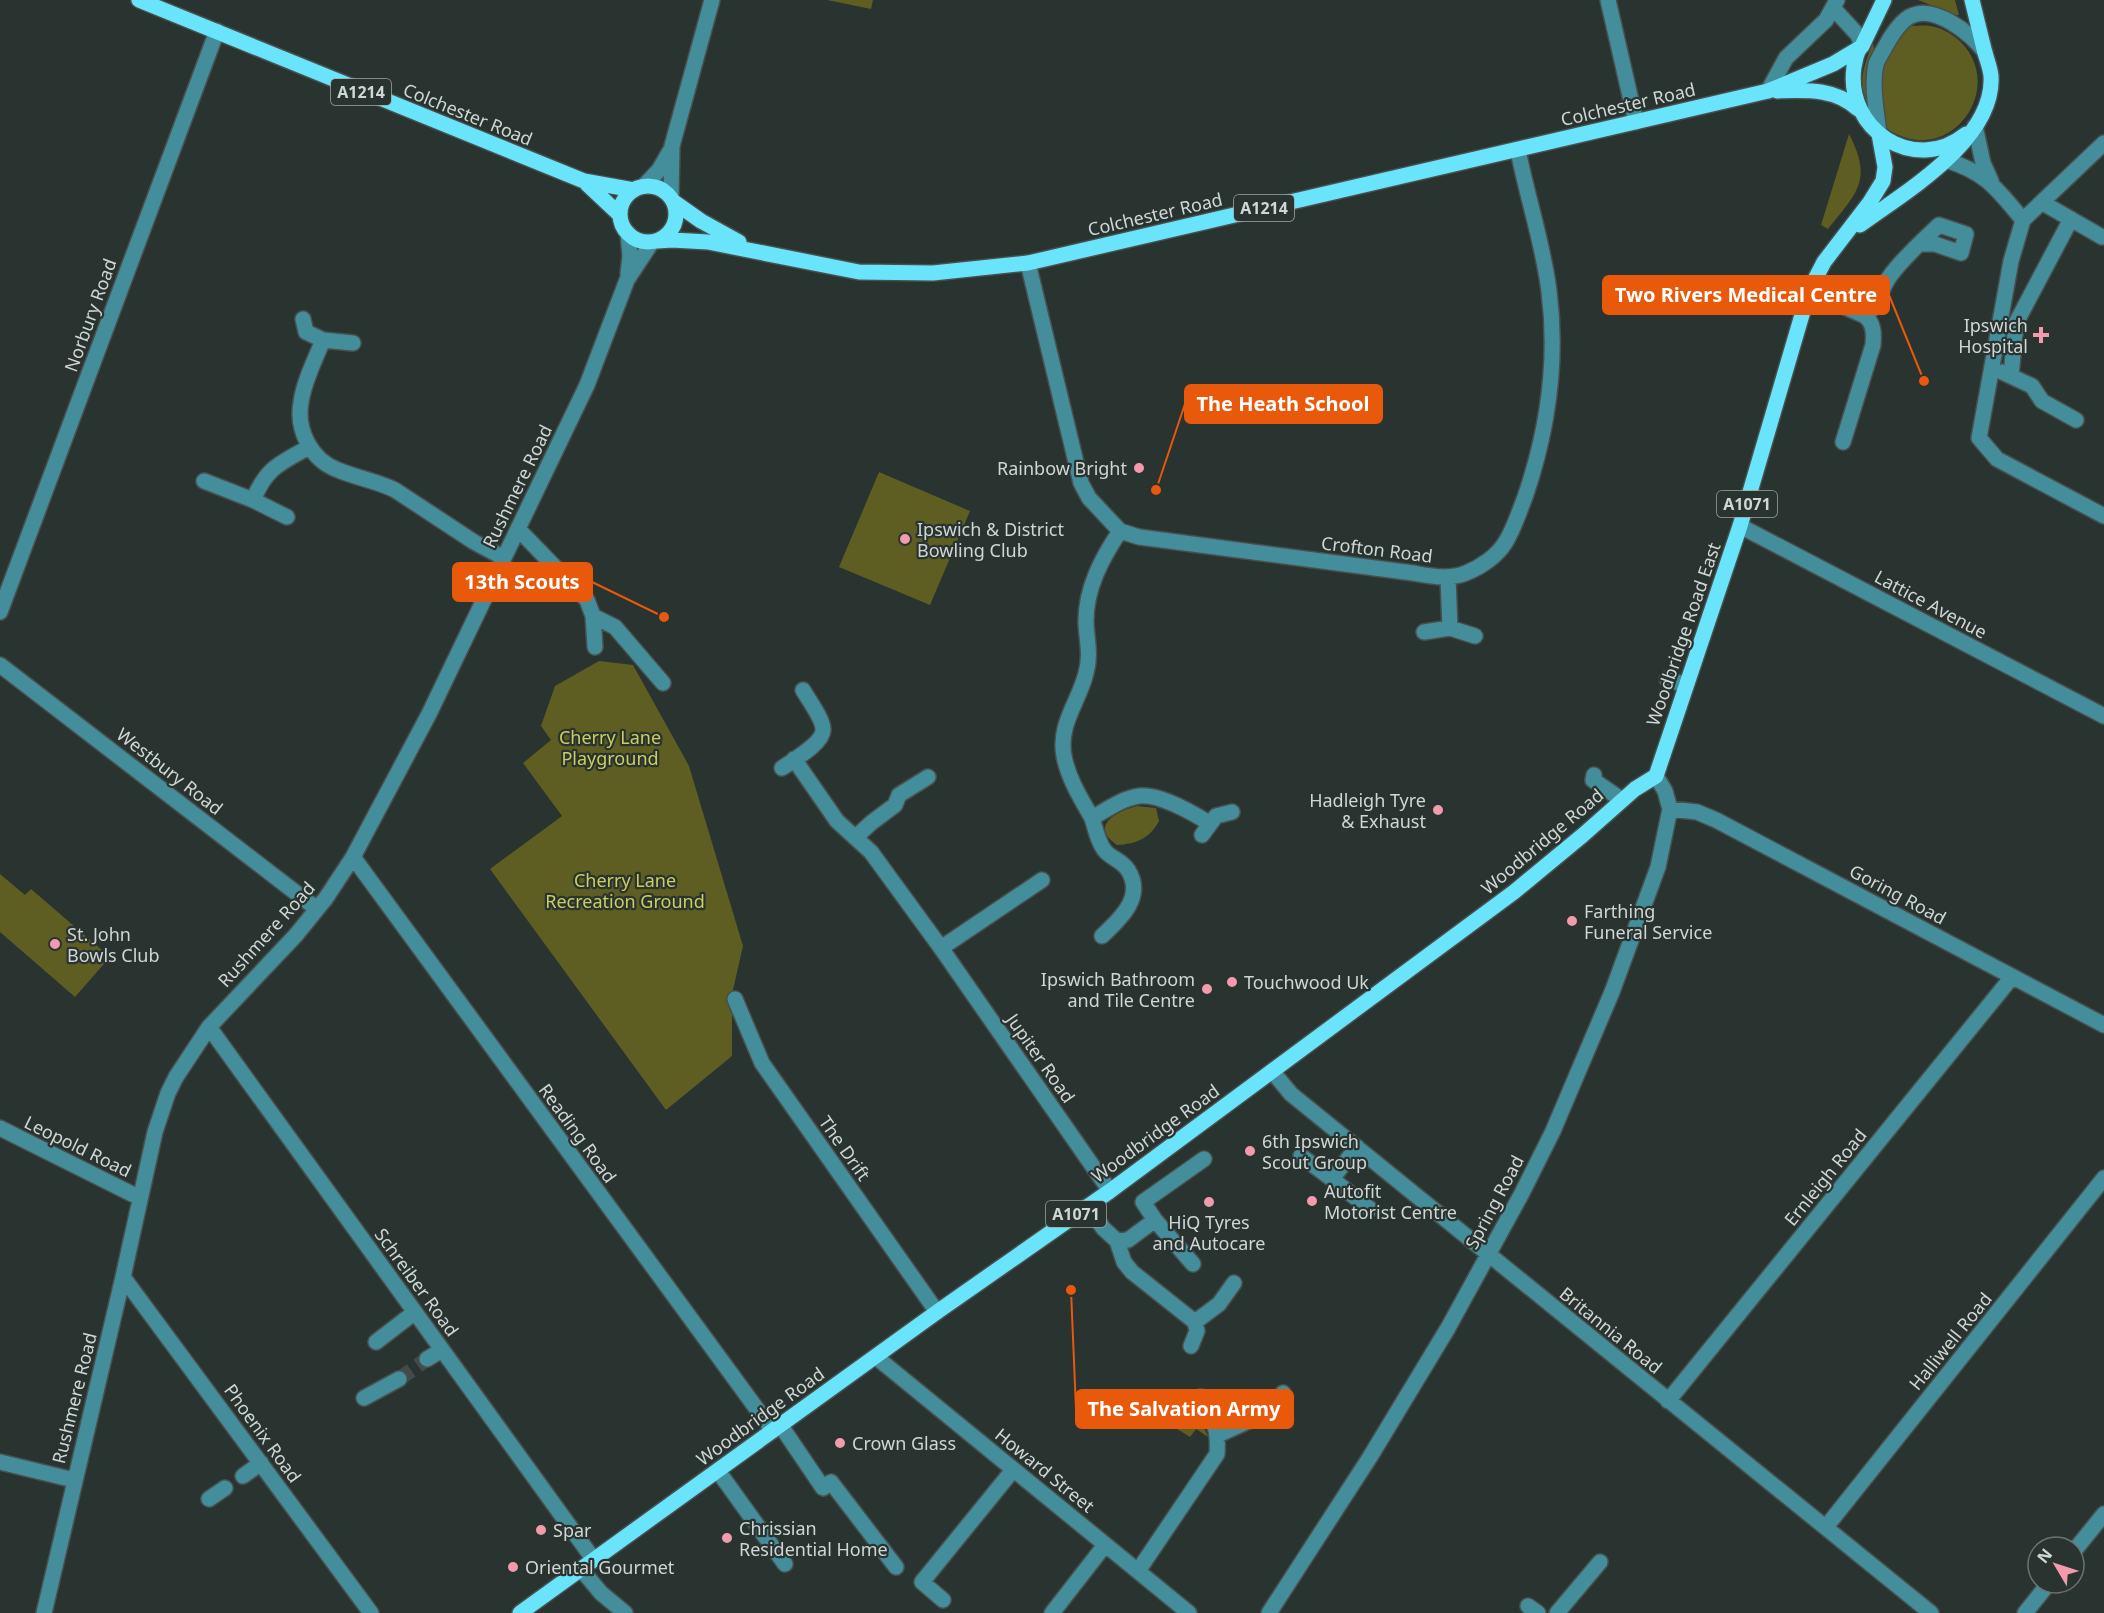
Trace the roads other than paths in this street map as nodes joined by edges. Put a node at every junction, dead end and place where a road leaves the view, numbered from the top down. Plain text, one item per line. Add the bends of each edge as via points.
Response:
1 (139, 0) edge
2 (712, 0) edge
3 (1608, 0) edge
4 (1884, 0) edge
5 (1972, 0) edge
6 (1835, 4) edge
7 (217, 32) junction
8 (1860, 47) junction
9 (1985, 52) junction
10 (1768, 92) junction
11 (1858, 109) junction
12 (1636, 122) junction
13 (1974, 126) junction
14 (1879, 134) junction
15 (2104, 143) edge
16 (672, 146) junction
17 (1518, 150) junction
18 (1946, 160) junction
19 (584, 181) junction
20 (1992, 183) junction
21 (639, 188) junction
22 (672, 199) junction
23 (2043, 203) junction
24 (620, 214) junction
25 (2071, 219) junction
26 (2023, 220) junction
27 (628, 233) junction
28 (1844, 236) junction
29 (2102, 237) dead end
30 (655, 242) junction
31 (1919, 244) dead end
32 (756, 250) junction
33 (1028, 263) junction
34 (627, 280) junction
35 (1809, 291) junction
36 (1865, 316) junction
37 (303, 319) dead end
38 (323, 340) junction
39 (354, 344) dead end
40 (1991, 367) junction
41 (2011, 376) junction
42 (2076, 420) dead end
43 (1843, 442) dead end
44 (309, 447) junction
45 (204, 481) dead end
46 (253, 500) junction
47 (2104, 516) edge
48 (287, 517) dead end
49 (1740, 526) junction
50 (519, 530) junction
51 (1120, 531) junction
52 (504, 558) junction
53 (1448, 578) junction
54 (0, 612) edge
55 (593, 616) junction
56 (1450, 628) junction
57 (1424, 632) dead end
58 (1475, 636) dead end
59 (595, 647) dead end
60 (0, 664) edge
61 (1668, 679) dead end
62 (663, 682) dead end
63 (1686, 685) junction
64 (803, 690) dead end
65 (2104, 716) edge
66 (1594, 776) dead end
67 (1656, 776) junction
68 (928, 777) dead end
69 (1622, 800) junction
70 (1670, 809) junction
71 (1232, 812) dead end
72 (1092, 818) junction
73 (856, 837) junction
74 (353, 857) junction
75 (1042, 880) dead end
76 (317, 909) junction
77 (1102, 936) dead end
78 (941, 948) junction
79 (2012, 977) junction
80 (735, 999) dead end
81 (2104, 1025) edge
82 (209, 1027) junction
83 (1272, 1071) junction
84 (0, 1128) edge
85 (1357, 1147) junction
86 (1301, 1156) dead end
87 (1204, 1159) dead end
88 (2104, 1178) edge
89 (1332, 1179) junction
90 (1110, 1191) junction
91 (140, 1198) junction
92 (1088, 1206) junction
93 (1370, 1209) dead end
94 (1155, 1220) junction
95 (1117, 1241) junction
96 (1489, 1254) junction
97 (1193, 1264) dead end
98 (123, 1277) junction
99 (1234, 1283) dead end
100 (415, 1312) junction
101 (937, 1312) junction
102 (1195, 1322) junction
103 (376, 1341) dead end
104 (1191, 1346) dead end
105 (442, 1350) junction
106 (876, 1357) junction
107 (428, 1359) tunnel mouth
108 (399, 1379) tunnel mouth
109 (1282, 1392) dead end
110 (1201, 1397) dead end
111 (364, 1398) dead end
112 (1668, 1401) junction
113 (777, 1428) junction
114 (1218, 1435) junction
115 (0, 1462) edge
116 (261, 1463) junction
117 (1014, 1470) junction
118 (718, 1471) junction
119 (243, 1476) dead end
120 (74, 1480) junction
121 (225, 1488) dead end
122 (209, 1499) dead end
123 (2104, 1514) edge
124 (1826, 1527) junction
125 (2086, 1536) edge
126 (1105, 1545) junction
127 (594, 1560) junction
128 (1600, 1562) dead end
129 (785, 1564) dead end
130 (896, 1567) dead end
131 (581, 1569) junction
132 (1138, 1571) junction
133 (2039, 1595) edge
134 (943, 1600) dead end
135 (44, 1613) edge
136 (371, 1613) edge
137 (520, 1613) edge
138 (625, 1613) edge
139 (1052, 1613) edge
140 (1189, 1613) edge
141 (1269, 1613) edge
142 (1557, 1613) edge
143 (1931, 1613) edge
144 (2025, 1613) edge

1 - 7 main road, Colchester Road / A1214
2 - 16 street
3 - 12 street
4 - 8 main road
5 - 9 main road, Woodbridge Road East
6 - 8 street via 1858,35
6 - 10 street via 1826,20 1785,58
7 - 19 main road, Colchester Road / A1214
7 - 54 street, Norbury Road
8 - 10 main road, Colchester Road via 1833,64
8 - 11 main road via 1853,80
9 - 13 main road, Woodbridge Road East via 1991,89 1988,103
9 - 14 street via 1974,39 1940,17 1918,13 1908,17 1893,33 1876,65
10 - 11 main road, Colchester Road via 1829,92
10 - 12 main road, Colchester Road / A1214
11 - 14 main road, Woodbridge Road East
12 - 17 main road, Colchester Road / A1214
13 - 14 main road, Woodbridge Road East via 1951,144 1924,150 1896,145
13 - 18 main road, Woodbridge Road East / A1071
13 - 20 street
14 - 28 main road, Woodbridge Road East / A1071 via 1885,167 1883,181
15 - 23 street
16 - 21 street via 659,170
16 - 22 street
17 - 33 main road, Colchester Road / A1214
17 - 53 street, Crofton Road via 1550,293 1549,405 1530,483 1505,543 1481,566
18 - 20 street via 1977,171
18 - 28 main road, Woodbridge Road East / A1071
19 - 21 main road, Colchester Road / A1214
19 - 24 main road, Colchester Road / A1214
20 - 26 street
21 - 22 main road via 659,188
21 - 24 main road via 625,198
22 - 30 main road via 677,215 673,228
22 - 32 main road, Colchester Road / A1214 via 715,230
23 - 25 street
23 - 26 street
24 - 27 main road
25 - 29 street
25 - 41 street via 2016,323
26 - 40 street via 2011,261
27 - 30 main road via 642,242
27 - 34 street, Rushmere Road
28 - 35 main road, Woodbridge Road East / A1071 via 1824,261
30 - 32 main road, Colchester Road / A1214 via 687,240
30 - 34 street, Rushmere Road
31 - 36 street via 1891,274 1879,301
32 - 33 main road, Colchester Road / A1214 via 858,272 933,273
33 - 51 street via 1081,483 1089,498
34 - 50 street, Rushmere Road via 586,385
35 - 36 street
35 - 49 main road, Woodbridge Road East / A1071
36 - 43 street via 1874,331 1873,344
37 - 38 street via 306,332
38 - 39 street
38 - 44 street via 301,401 300,415
40 - 41 street
40 - 47 street via 1979,438 1998,459
41 - 42 street via 2032,386 2042,401
44 - 46 street via 267,473
44 - 52 street via 337,470 395,490 479,546
45 - 46 street
46 - 48 street
49 - 63 main road, Woodbridge Road East / A1071
49 - 65 street, Lattice Avenue
50 - 52 street, Rushmere Road
50 - 55 street via 586,600
51 - 53 street, Crofton Road via 1138,537
51 - 72 street via 1105,554 1091,590 1086,617 1089,661 1065,725 1063,744 1068,770
52 - 74 street, Rushmere Road via 429,714
53 - 56 street
55 - 59 street
55 - 62 street via 615,627
56 - 57 street
56 - 58 street
60 - 76 street, Westbury Road
61 - 63 street
63 - 67 main road, Woodbridge Road East / A1071
64 - 73 street, Jupiter Road via 823,729 821,737 788,764
66 - 69 street via 1593,780
67 - 69 main road, Woodbridge Road / A1071
67 - 70 street
68 - 73 street via 899,795 895,805
69 - 83 main road, Woodbridge Road / A1071 via 1514,892
70 - 79 street, Goring Road via 1697,812 1716,820
70 - 96 street, Spring Road via 1658,867 1612,993 1553,1131
71 - 72 street via 1216,816 1206,829 1182,808 1148,795 1137,796
72 - 77 street via 1105,852 1128,870 1133,891 1127,912
73 - 78 street, Jupiter Road
74 - 76 street, Rushmere Road
74 - 113 street, Reading Road
75 - 78 street
76 - 82 street, Rushmere Road
78 - 90 street, Jupiter Road
79 - 81 street, Goring Road
79 - 112 street, Ernleigh Road
80 - 101 street, The Drift via 762,1064
82 - 91 street, Rushmere Road via 168,1093
82 - 100 street, Schreiber Road
83 - 85 street, Britannia Road via 1291,1094
83 - 90 main road, Woodbridge Road / A1071
84 - 91 street, Leopold Road
85 - 89 street
85 - 96 street, Britannia Road
86 - 89 street
87 - 94 street via 1143,1202
88 - 124 street, Halliwell Road
89 - 93 street
90 - 92 main road, Woodbridge Road / A1071
91 - 98 street, Rushmere Road
92 - 95 street
92 - 101 main road, Woodbridge Road / A1071
94 - 95 street via 1128,1240
94 - 97 street
95 - 102 street via 1132,1272
96 - 112 street, Britannia Road
96 - 141 street, Spring Road via 1370,1457
98 - 116 street, Phoenix Road
98 - 120 street, Rushmere Road
99 - 102 street via 1219,1304
100 - 103 street
100 - 105 street, Schreiber Road
101 - 106 main road, Woodbridge Road / A1071
102 - 104 street via 1197,1331
105 - 107 street
105 - 127 street, Schreiber Road
106 - 113 main road, Woodbridge Road / A1071
106 - 117 street, Howard Street
108 - 111 street
109 - 114 street via 1271,1413
110 - 114 street
112 - 124 street, Britannia Road
113 - 118 main road, Woodbridge Road / A1071
113 - 130 street, Reading Road via 823,1488 831,1482
114 - 132 street via 1217,1454
115 - 120 street
116 - 119 street
116 - 136 street, Phoenix Road
117 - 126 street, Howard Street
117 - 134 street via 922,1582
118 - 127 main road, Woodbridge Road / A1071
118 - 129 street
120 - 135 street, Rushmere Road
121 - 122 street
123 - 125 street
124 - 143 street, Britannia Road
126 - 132 street, Howard Street
126 - 139 street
127 - 131 main road, Woodbridge Road / A1071
128 - 142 street
131 - 137 main road, Woodbridge Road / A1071
131 - 138 street
132 - 140 street, Howard Street
133 - 144 street

